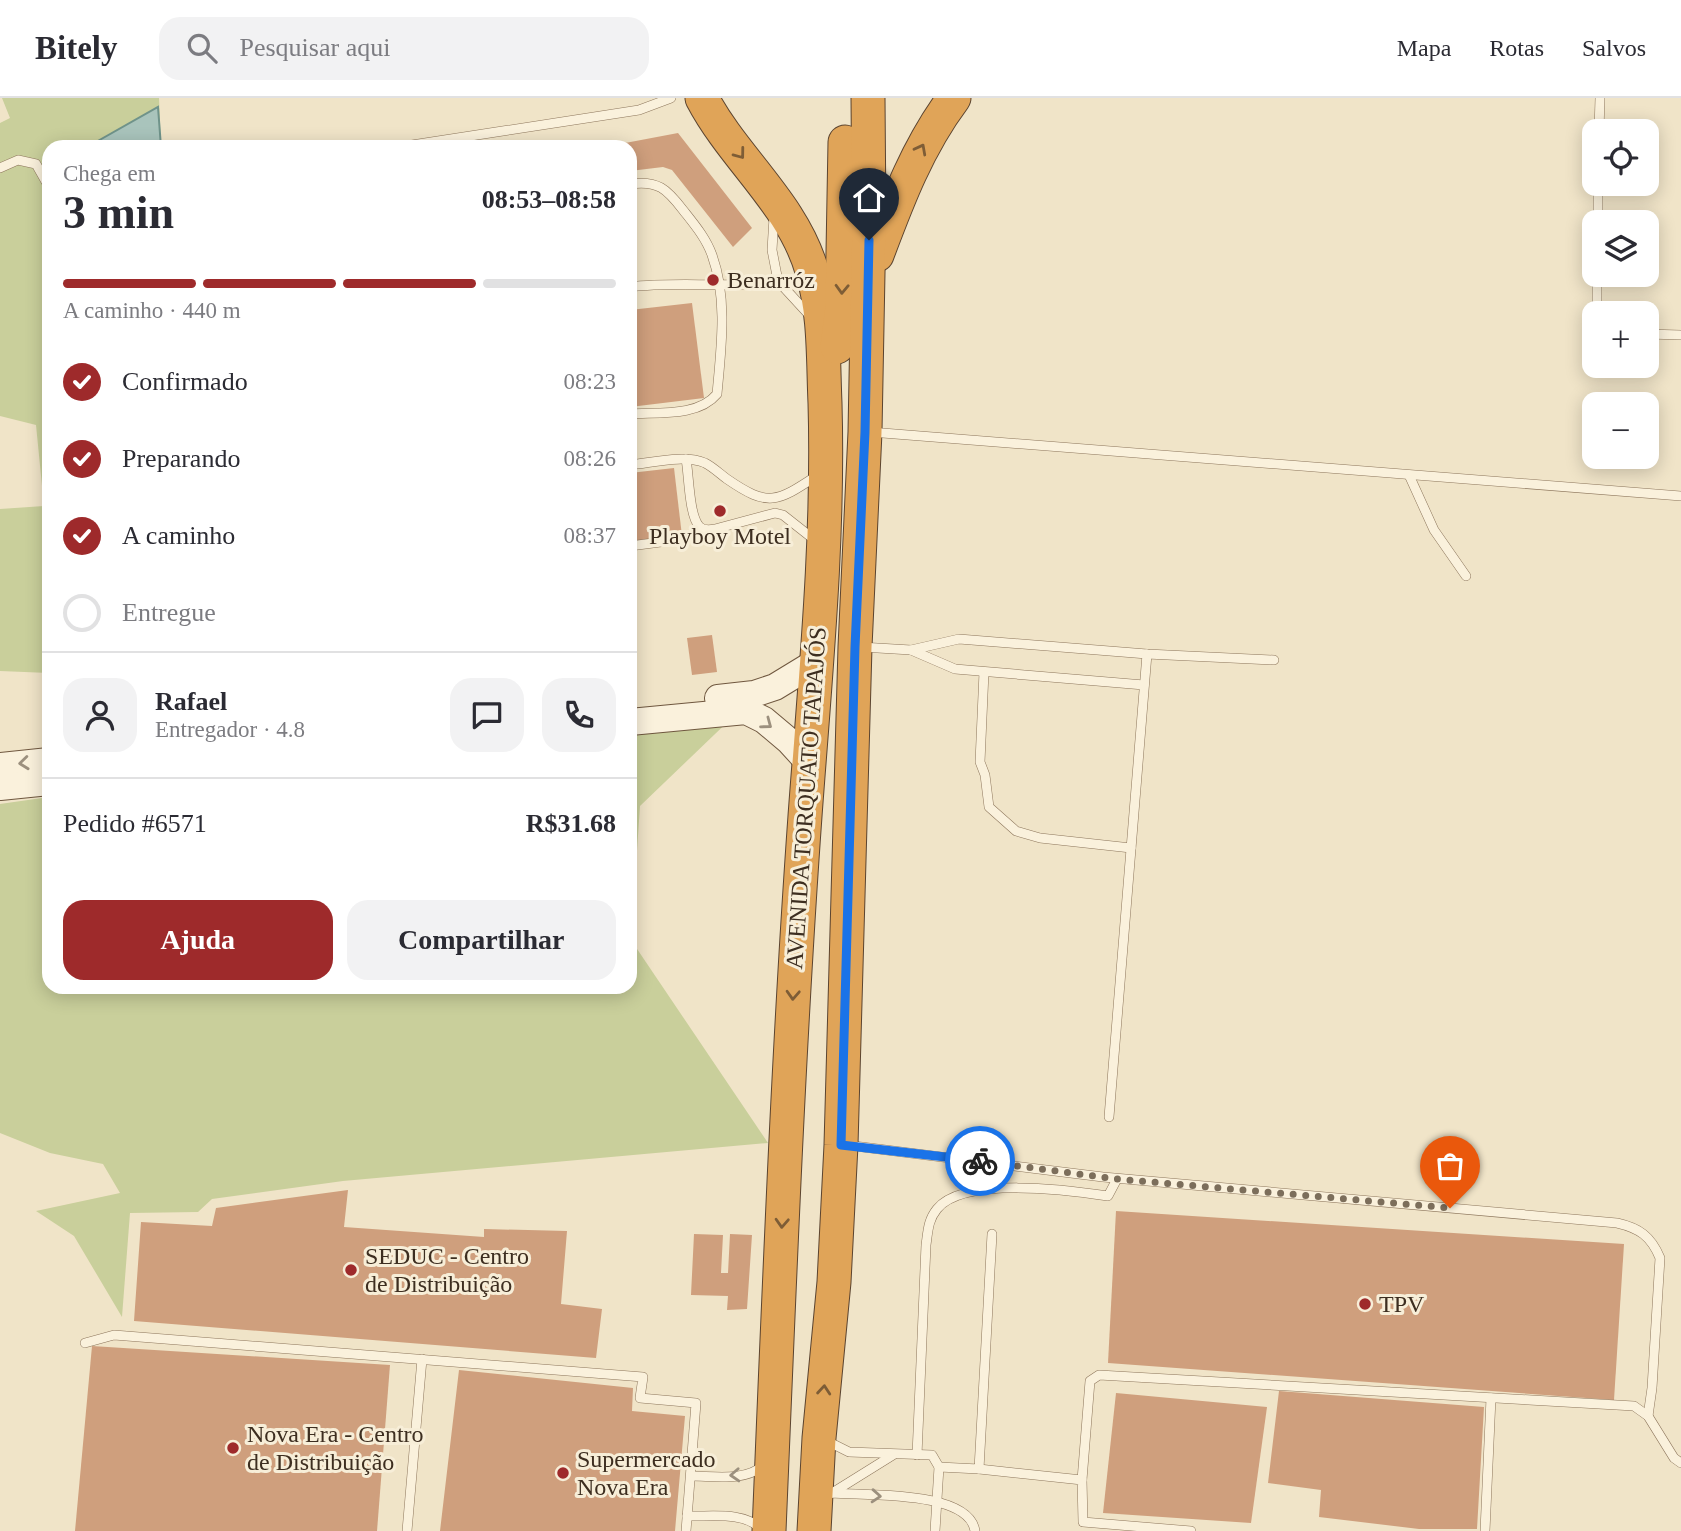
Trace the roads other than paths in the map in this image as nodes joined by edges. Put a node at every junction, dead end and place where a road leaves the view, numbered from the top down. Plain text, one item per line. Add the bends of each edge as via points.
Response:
1 (671, 98) edge
2 (702, 98) edge
3 (845, 98) edge
4 (868, 98) edge
5 (954, 98) edge
6 (1600, 98) edge
7 (1599, 119) edge
8 (444, 140) edge
9 (0, 168) edge
10 (42, 175) edge
11 (637, 184) edge
12 (777, 203) junction
13 (868, 280) junction
14 (778, 281) junction
15 (718, 283) junction
16 (637, 287) edge
17 (822, 326) junction
18 (1659, 334) edge
19 (1681, 335) edge
20 (637, 414) edge
21 (865, 432) junction
22 (825, 458) junction
23 (686, 459) junction
24 (637, 464) edge
25 (1409, 475) junction
26 (1681, 496) edge
27 (706, 530) junction
28 (637, 544) edge
29 (823, 547) junction
30 (1466, 576) dead end
31 (855, 647) junction
32 (911, 650) junction
33 (1147, 654) junction
34 (1273, 660) dead end
35 (816, 662) junction
36 (984, 672) junction
37 (1144, 685) junction
38 (637, 707) edge
39 (637, 721) edge
40 (42, 762) edge
41 (809, 763) junction
42 (0, 766) edge
43 (42, 783) edge
44 (0, 787) edge
45 (1131, 848) junction
46 (1109, 1117) dead end
47 (841, 1145) junction
48 (1117, 1179) junction
49 (992, 1234) dead end
50 (85, 1343) dead end
51 (422, 1359) junction
52 (1490, 1398) junction
53 (1648, 1416) junction
54 (819, 1438) junction
55 (893, 1455) junction
56 (917, 1455) junction
57 (772, 1456) junction
58 (1681, 1463) edge
59 (939, 1467) junction
60 (979, 1469) junction
61 (691, 1476) junction
62 (1082, 1479) junction
63 (824, 1495) junction
64 (936, 1500) junction
65 (687, 1516) junction
66 (1082, 1526) edge
67 (407, 1531) edge
68 (685, 1531) edge
69 (762, 1531) edge
70 (769, 1531) edge
71 (814, 1531) edge
72 (934, 1531) edge
73 (975, 1531) edge
74 (1191, 1531) edge
75 (1485, 1531) edge

1 - 8 lane via 639,110
2 -> 12 highway, AVENIDA TORQUATO TAPAJÓS
3 -> 22 highway via 842,307
4 - 13 highway, AVENIDA TORQUATO TAPAJÓS
13 -> 5 highway via 921,147
6 - 7 lane
9 - 10 lane via 18,160 36,164
11 - 15 lane via 656,183 671,195 703,237
12 - 14 lane via 771,239
12 - 17 highway, AVENIDA TORQUATO TAPAJÓS via 807,257
13 - 21 highway, AVENIDA TORQUATO TAPAJÓS
14 - 15 lane
14 - 17 lane
15 - 16 lane
15 - 20 lane via 722,323 717,394 696,410
17 - 22 highway, AVENIDA TORQUATO TAPAJÓS
18 - 19 lane
21 - 25 lane
21 - 31 highway, AVENIDA TORQUATO TAPAJÓS
22 - 23 lane via 781,498 769,499 748,493 705,463
22 - 29 highway, AVENIDA TORQUATO TAPAJÓS
23 - 24 lane
23 - 27 lane via 694,513
25 - 26 lane
25 - 30 lane via 1434,530
27 - 28 lane via 676,540
27 - 29 lane via 783,514
29 - 35 highway, AVENIDA TORQUATO TAPAJÓS
31 - 32 lane
31 - 47 highway, AVENIDA TORQUATO TAPAJÓS
32 - 33 lane via 959,639
32 - 36 lane via 955,670
33 - 34 lane
33 - 37 lane
35 - 38 street via 754,694
35 - 41 highway, AVENIDA TORQUATO TAPAJÓS
36 - 37 lane
36 - 45 lane via 980,762 989,807 1016,831 1040,838
37 - 45 lane
39 -> 41 street via 746,711 764,720
40 -> 42 street
41 -> 57 highway, AVENIDA TORQUATO TAPAJÓS via 793,981
43 - 44 street
45 - 46 lane
47 - 48 lane
54 -> 47 highway, AVENIDA TORQUATO TAPAJÓS
48 - 53 lane via 1632,1226 1654,1243 1660,1258
48 - 56 lane via 1108,1196 1007,1188 957,1194 938,1207 928,1224 926,1245
49 - 60 lane
50 - 51 lane via 114,1335
51 - 61 lane via 643,1377 640,1398 696,1404
51 - 67 lane
52 - 53 lane via 1634,1406
52 - 62 lane via 1099,1375 1090,1381
52 - 75 lane
53 - 58 lane
54 - 55 lane via 849,1452
54 - 63 highway, AVENIDA TORQUATO TAPAJÓS
55 - 56 lane
55 - 63 lane
56 - 59 lane via 932,1455
57 -> 61 lane via 751,1474
57 - 70 highway, AVENIDA TORQUATO TAPAJÓS
59 - 60 lane
59 - 64 lane
60 - 62 lane
61 - 65 lane
62 - 66 lane
63 -> 64 lane
63 - 71 highway, AVENIDA TORQUATO TAPAJÓS
64 - 72 lane
64 - 73 lane via 970,1517
65 - 68 lane
65 - 69 lane via 742,1518 752,1520
66 - 74 lane

